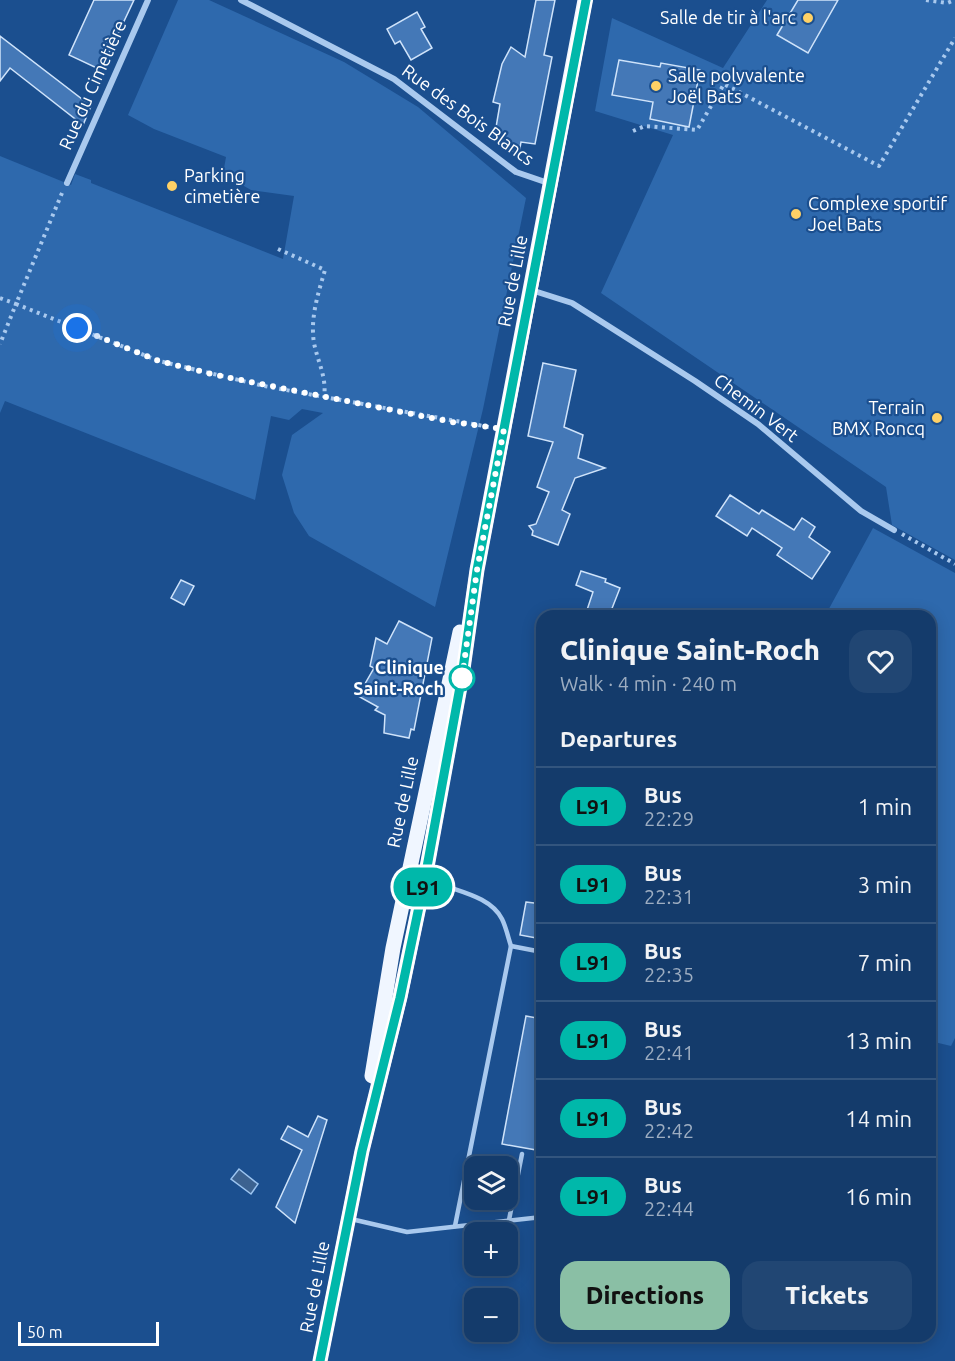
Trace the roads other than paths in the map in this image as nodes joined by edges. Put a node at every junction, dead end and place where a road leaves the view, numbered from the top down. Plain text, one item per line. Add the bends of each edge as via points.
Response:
1 (148, 0) edge
2 (241, 0) edge
3 (585, 0) edge
4 (67, 183) road end
5 (551, 184) junction
6 (531, 290) junction
7 (894, 530) road end
8 (477, 570) junction
9 (418, 827) junction
10 (425, 878) junction
11 (511, 945) junction
12 (536, 951) edge
13 (362, 1151) junction
14 (522, 1154) dead end
15 (348, 1218) junction
16 (536, 1218) edge
17 (509, 1220) junction
18 (455, 1226) junction
19 (320, 1361) edge

1 - 4 street, Rue du Cimetière
2 - 5 street, Rue des Bois Blancs via 394,79 516,171
3 - 5 main road, Rue de Lille
5 - 6 main road, Rue de Lille
6 - 7 street, Chemin Vert via 572,303 695,381 758,424 861,511
6 - 8 main road, Rue de Lille
8 - 9 main road, Rue de Lille
8 - 10 main road, Rue de Lille
9 - 10 lane via 417,872
9 - 13 main road, Rue de Lille via 386,985
10 - 11 lane via 481,900 501,917
10 - 13 main road, Rue de Lille
11 - 12 lane
11 - 18 lane
13 - 15 main road, Rue de Lille
14 - 17 lane
15 - 18 lane via 407,1232
15 - 19 main road, Rue de Lille
16 - 17 lane
17 - 18 lane

